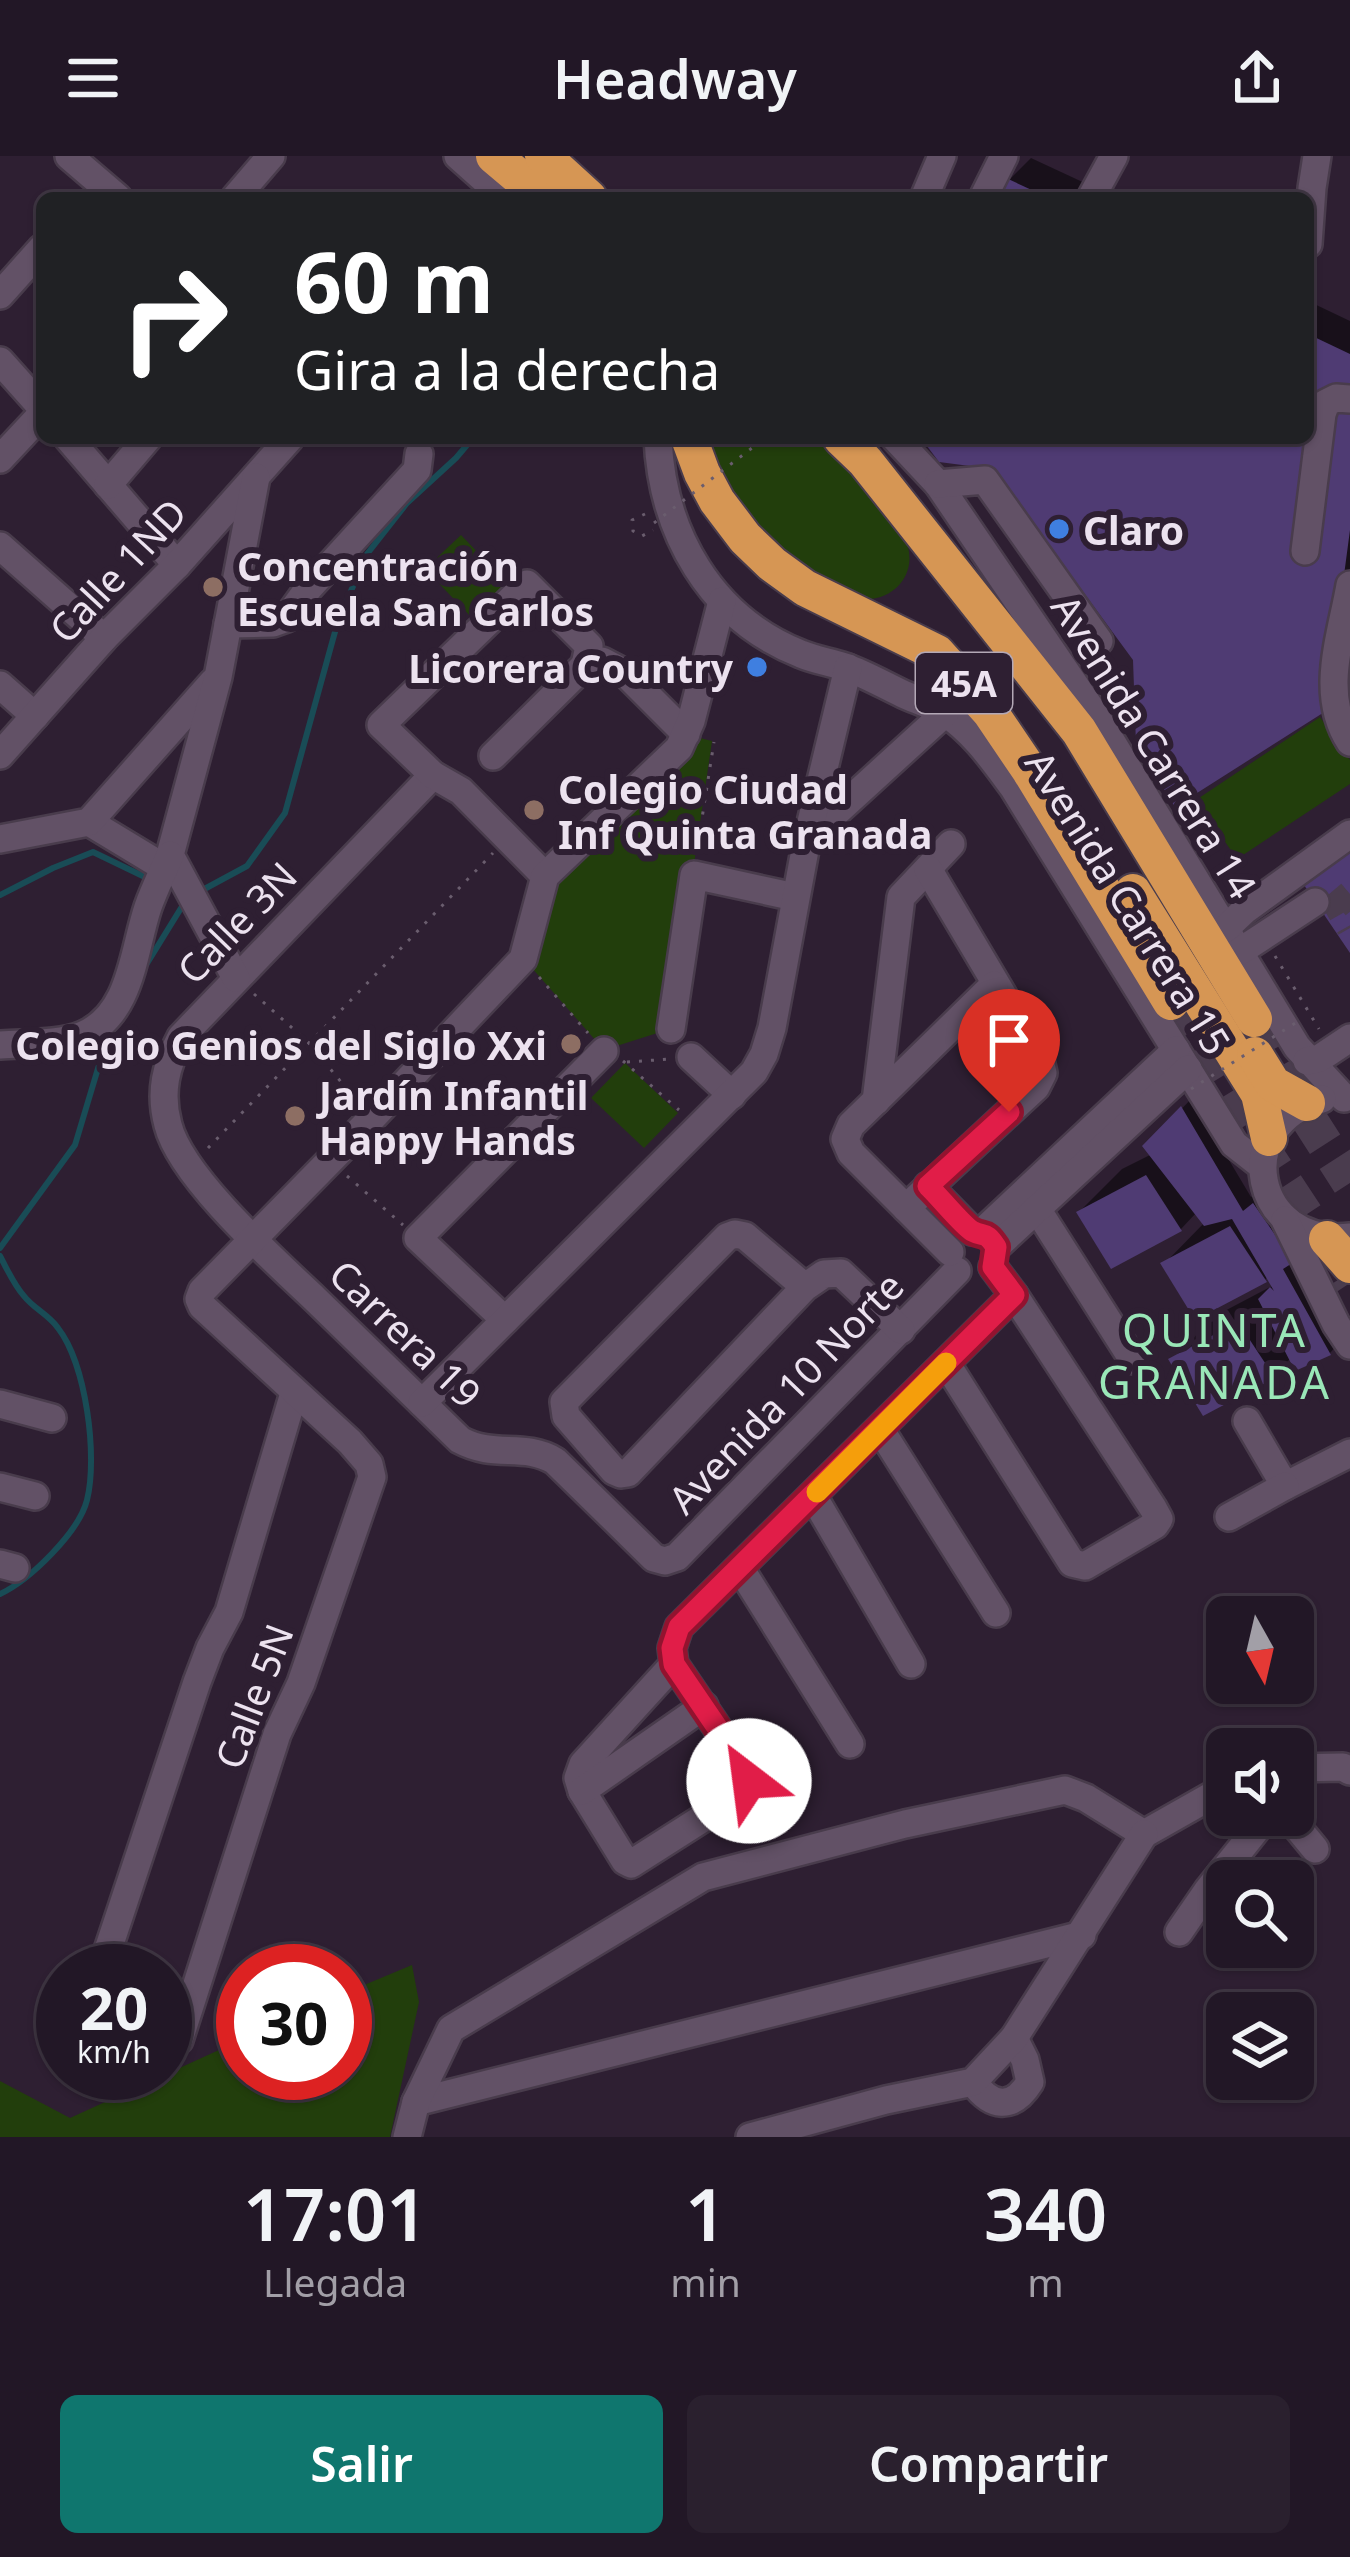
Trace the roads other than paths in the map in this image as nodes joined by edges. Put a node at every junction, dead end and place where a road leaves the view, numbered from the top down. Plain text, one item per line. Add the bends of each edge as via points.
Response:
1 (69, 156) edge
2 (271, 156) edge
3 (458, 156) edge
4 (942, 156) edge
5 (1004, 156) edge
6 (1114, 156) edge
7 (1317, 156) edge
8 (524, 174) edge
9 (100, 192) edge
10 (240, 192) edge
11 (573, 192) edge
12 (927, 192) edge
13 (986, 192) edge
14 (1094, 192) edge
15 (1312, 192) edge
16 (36, 255) edge
17 (0, 295) edge
18 (0, 362) edge
19 (1350, 399) edge
20 (36, 404) edge
21 (36, 418) edge
22 (73, 444) edge
23 (143, 444) edge
24 (285, 444) edge
25 (659, 444) edge
26 (691, 444) edge
27 (848, 444) edge
28 (901, 444) edge
29 (419, 454) dead end
30 (0, 459) edge
31 (256, 477) junction
32 (938, 484) junction
33 (108, 485) junction
34 (0, 546) edge
35 (1306, 551) dead end
36 (177, 565) junction
37 (1053, 577) junction
38 (1350, 585) edge
39 (722, 601) junction
40 (1019, 604) junction
41 (981, 608) junction
42 (228, 623) junction
43 (104, 638) junction
44 (1099, 641) dead end
45 (937, 653) junction
46 (585, 665) junction
47 (848, 668) junction
48 (218, 676) junction
49 (0, 685) edge
50 (945, 713) junction
51 (35, 716) junction
52 (700, 738) junction
53 (1350, 742) edge
54 (0, 755) edge
55 (494, 756) dead end
56 (433, 776) junction
57 (89, 822) junction
58 (1350, 834) edge
59 (808, 838) junction
60 (0, 839) edge
61 (951, 844) dead end
62 (928, 869) junction
63 (171, 871) junction
64 (545, 876) junction
65 (795, 897) junction
66 (1316, 902) dead end
67 (1231, 925) junction
68 (236, 978) junction
69 (994, 985) junction
70 (1172, 1002) tunnel mouth
71 (1254, 1018) tunnel mouth
72 (671, 1029) dead end
73 (1350, 1038) edge
74 (0, 1046) edge
75 (615, 1057) road end
76 (692, 1057) road end
77 (1307, 1061) junction
78 (1185, 1069) junction
79 (732, 1095) junction
80 (1347, 1099) edge
81 (876, 1101) junction
82 (1307, 1103) junction
83 (1266, 1152) junction
84 (184, 1160) joint
85 (928, 1186) junction
86 (906, 1208) junction
87 (1037, 1209) junction
88 (1285, 1220) junction
89 (253, 1239) junction
90 (986, 1244) junction
91 (1342, 1246) edge
92 (953, 1261) junction
93 (805, 1287) junction
94 (1014, 1295) junction
95 (505, 1320) junction
96 (901, 1330) junction
97 (1350, 1345) edge
98 (1132, 1360) dead end
99 (946, 1363) junction
100 (294, 1393) junction
101 (422, 1403) junction
102 (0, 1404) edge
103 (52, 1418) dead end
104 (1247, 1421) dead end
105 (880, 1429) junction
106 (1350, 1453) edge
107 (1286, 1486) junction
108 (0, 1487) edge
109 (34, 1496) dead end
110 (813, 1496) junction
111 (1229, 1517) dead end
112 (665, 1561) joint
113 (740, 1568) junction
114 (996, 1613) dead end
115 (674, 1664) junction
116 (911, 1664) dead end
117 (704, 1706) junction
118 (850, 1744) dead end
119 (1314, 1768) edge
120 (1350, 1771) edge
121 (582, 1791) junction
122 (1206, 1799) edge
123 (1144, 1834) junction
124 (1251, 1836) edge
125 (1305, 1836) edge
126 (1316, 1849) dead end
127 (1179, 1932) dead end
128 (1082, 1935) junction
129 (110, 1944) edge
130 (192, 1997) edge
131 (1014, 2038) junction
132 (973, 2082) junction
133 (416, 2102) junction
134 (865, 2108) junction
135 (407, 2137) edge
136 (749, 2137) edge
137 (872, 2137) edge

1 - 9 street
2 - 10 street
3 - 8 street
4 - 12 street
5 - 13 street
6 - 14 street
7 - 15 street
8 - 11 highway
16 - 17 street
18 - 20 street
19 - 35 street via 1326,403 1322,414
21 - 30 street
22 - 33 street
23 - 33 street
24 - 31 street, Calle 1ND
25 - 39 street, Avenida Carrera 15 via 675,529
26 - 45 highway, 45A via 717,501 772,564
27 - 41 highway, 45A
28 - 32 street, Avenida Carrera 14
29 - 42 street via 416,470 287,618
31 - 36 street, Calle 1ND
31 - 42 street
32 - 37 street via 985,480
32 - 40 street, Avenida Carrera 14
33 - 36 street
34 - 43 street
36 - 43 street, Calle 1ND
37 - 40 street
37 - 44 street
38 - 53 street via 1332,692
39 - 47 street, Avenida Carrera 15 via 799,654
39 - 52 street
40 - 67 street, Avenida Carrera 14
41 - 71 highway, 45A via 1079,730
41 - 82 highway via 1008,672 1273,1084
42 - 48 street
43 - 51 street, Calle 1ND
45 - 70 highway, 45A via 1030,771
45 - 83 highway via 993,683 1029,726 1259,1094
46 - 52 street via 602,662 625,673
46 - 55 street
46 - 56 street via 589,646 527,584 381,724
47 - 50 street, Avenida Carrera 15
47 - 59 street
48 - 57 street
48 - 63 street
49 - 51 street
50 - 59 street
50 - 78 street, Avenida Carrera 15 via 1012,787
51 - 54 street, Calle 1ND
52 - 64 street via 679,748
56 - 64 street via 461,791
56 - 68 street, Calle 3N
57 - 60 street
57 - 63 street
58 - 67 street
59 - 65 street
61 - 62 street
62 - 69 street
62 - 81 street via 901,897
63 - 68 street
63 - 74 street via 148,907 110,1016 78,1037
64 - 89 street, Calle 5N via 523,959
65 - 72 street via 694,875
65 - 79 street via 772,1028 754,1072
66 - 67 street
67 - 77 street, Avenida Carrera 14
68 - 84 street, Calle 3N via 168,1061 163,1096
69 - 81 street
69 - 85 street via 1043,1073
73 - 77 street
75 - 95 street via 418,1238
76 - 79 street
77 - 80 street, Avenida Carrera 14
78 - 83 street, Avenida Carrera 15 via 1234,1144
78 - 87 street
78 - 90 street
79 - 95 street
80 - 82 street
81 - 86 street via 845,1139
82 - 83 street via 1291,1112
83 - 88 street via 1264,1186
84 - 89 street, Carrera 19
85 - 86 street
85 - 90 street
86 - 92 street
87 - 90 street
87 - 98 street
88 - 91 street
88 - 97 street
89 - 100 street, Calle 5N via 199,1299
89 - 101 street, Carrera 19
90 - 92 street via 961,1234
90 - 92 street via 985,1274 966,1276
90 - 94 street
92 - 96 street, Avenida 10 Norte
93 - 93 street via 745,1236 728,1237 564,1402 566,1416 614,1471 628,1473
93 - 96 street via 842,1273
94 - 99 street
94 - 99 street via 1153,1508 1156,1525 1085,1566 1072,1563
95 - 101 street
96 - 112 street, Avenida 10 Norte
99 - 105 street
100 - 129 street, Calle 5N via 229,1612 196,1682
100 - 130 street, Calle 5N via 350,1442 372,1477
101 - 112 street, Carrera 19 via 476,1449 524,1450 555,1461
102 - 103 street
104 - 107 street
105 - 110 street
105 - 114 street
106 - 107 street
107 - 111 street
108 - 109 street
110 - 113 street
110 - 116 street
113 - 115 street via 679,1627
113 - 118 street
115 - 117 street
115 - 121 street via 584,1764
117 - 121 street
117 - 121 street via 746,1770 744,1792 631,1864
119 - 120 street
122 - 123 street
123 - 128 street
123 - 133 street via 1065,1790 703,1877 451,2030
124 - 127 street
125 - 126 street
128 - 131 street
128 - 133 street
131 - 132 street
131 - 132 street via 1030,2082 1023,2093 1000,2102
132 - 134 street
133 - 135 street
134 - 136 street
134 - 137 street

